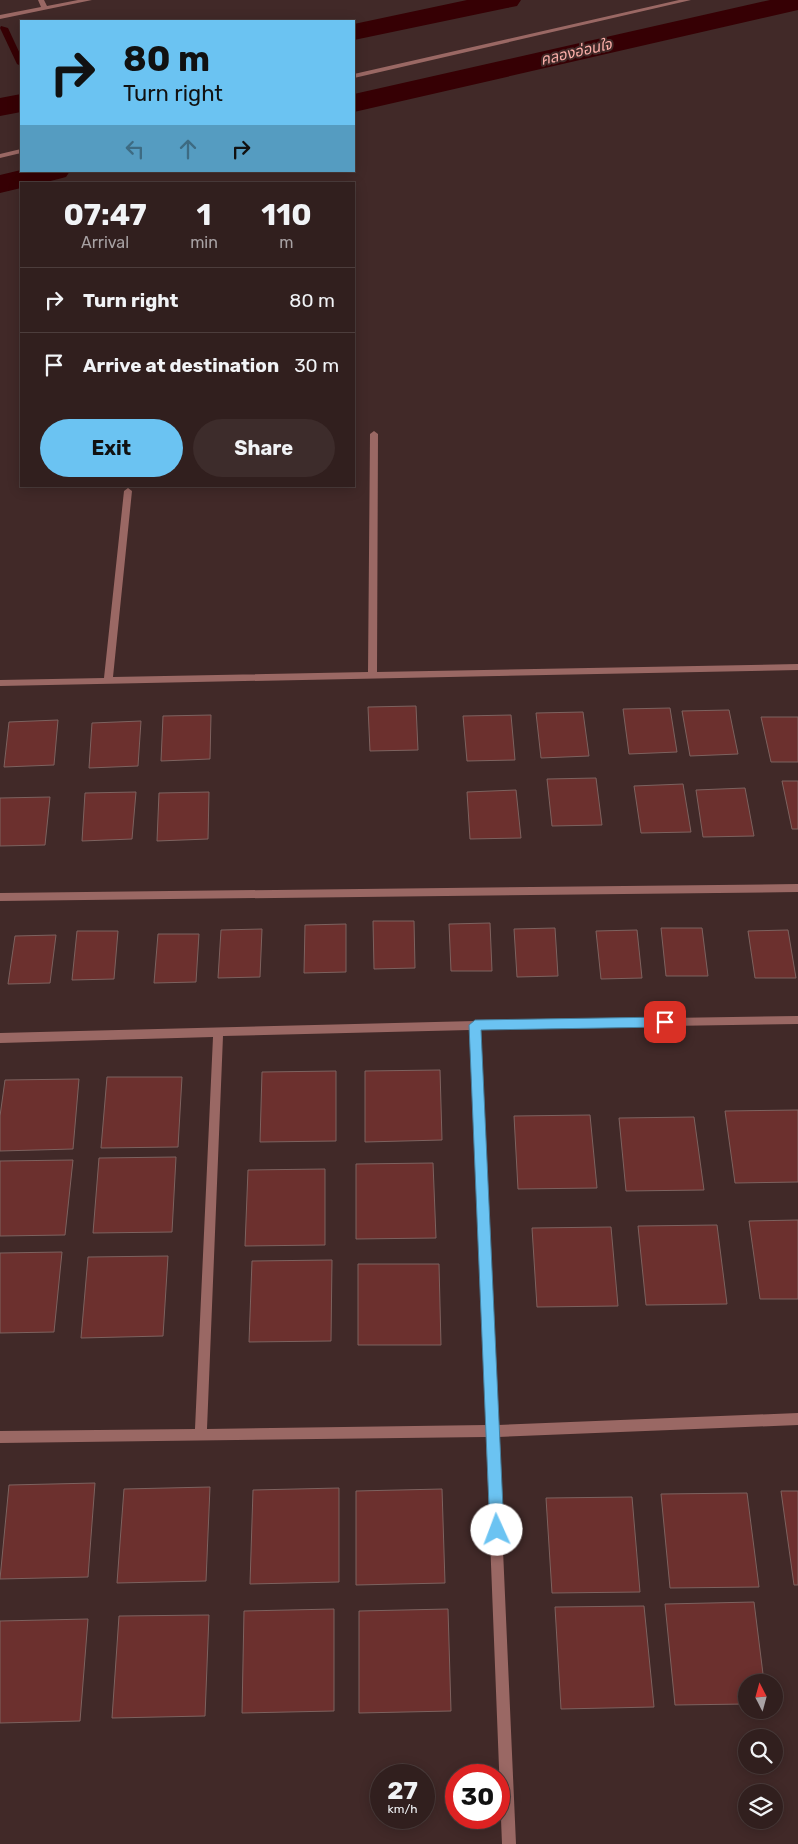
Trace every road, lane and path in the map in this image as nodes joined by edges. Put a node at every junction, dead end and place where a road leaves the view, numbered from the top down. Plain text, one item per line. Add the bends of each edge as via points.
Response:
1 (41, 0) edge
2 (88, 0) edge
3 (688, 0) edge
4 (45, 8) junction
5 (0, 17) edge
6 (355, 76) edge
7 (20, 151) edge
8 (0, 156) edge
9 (374, 434) dead end
10 (128, 491) dead end
11 (798, 667) edge
12 (372, 676) junction
13 (108, 681) junction
14 (0, 683) edge
15 (798, 888) edge
16 (0, 897) edge
17 (798, 1020) edge
18 (475, 1025) junction
19 (218, 1034) junction
20 (0, 1038) edge
21 (798, 1419) edge
22 (493, 1431) junction
23 (201, 1435) junction
24 (0, 1437) edge
25 (508, 1844) edge

1 - 4 street
2 - 4 street
3 - 6 street
4 - 5 street
7 - 8 street
9 - 12 street
10 - 13 street
11 - 12 street
12 - 13 street
13 - 14 street
15 - 16 street
17 - 18 street
18 - 19 street
18 - 22 street
19 - 20 street
19 - 23 street
21 - 22 street
22 - 23 street
22 - 25 street
23 - 24 street

